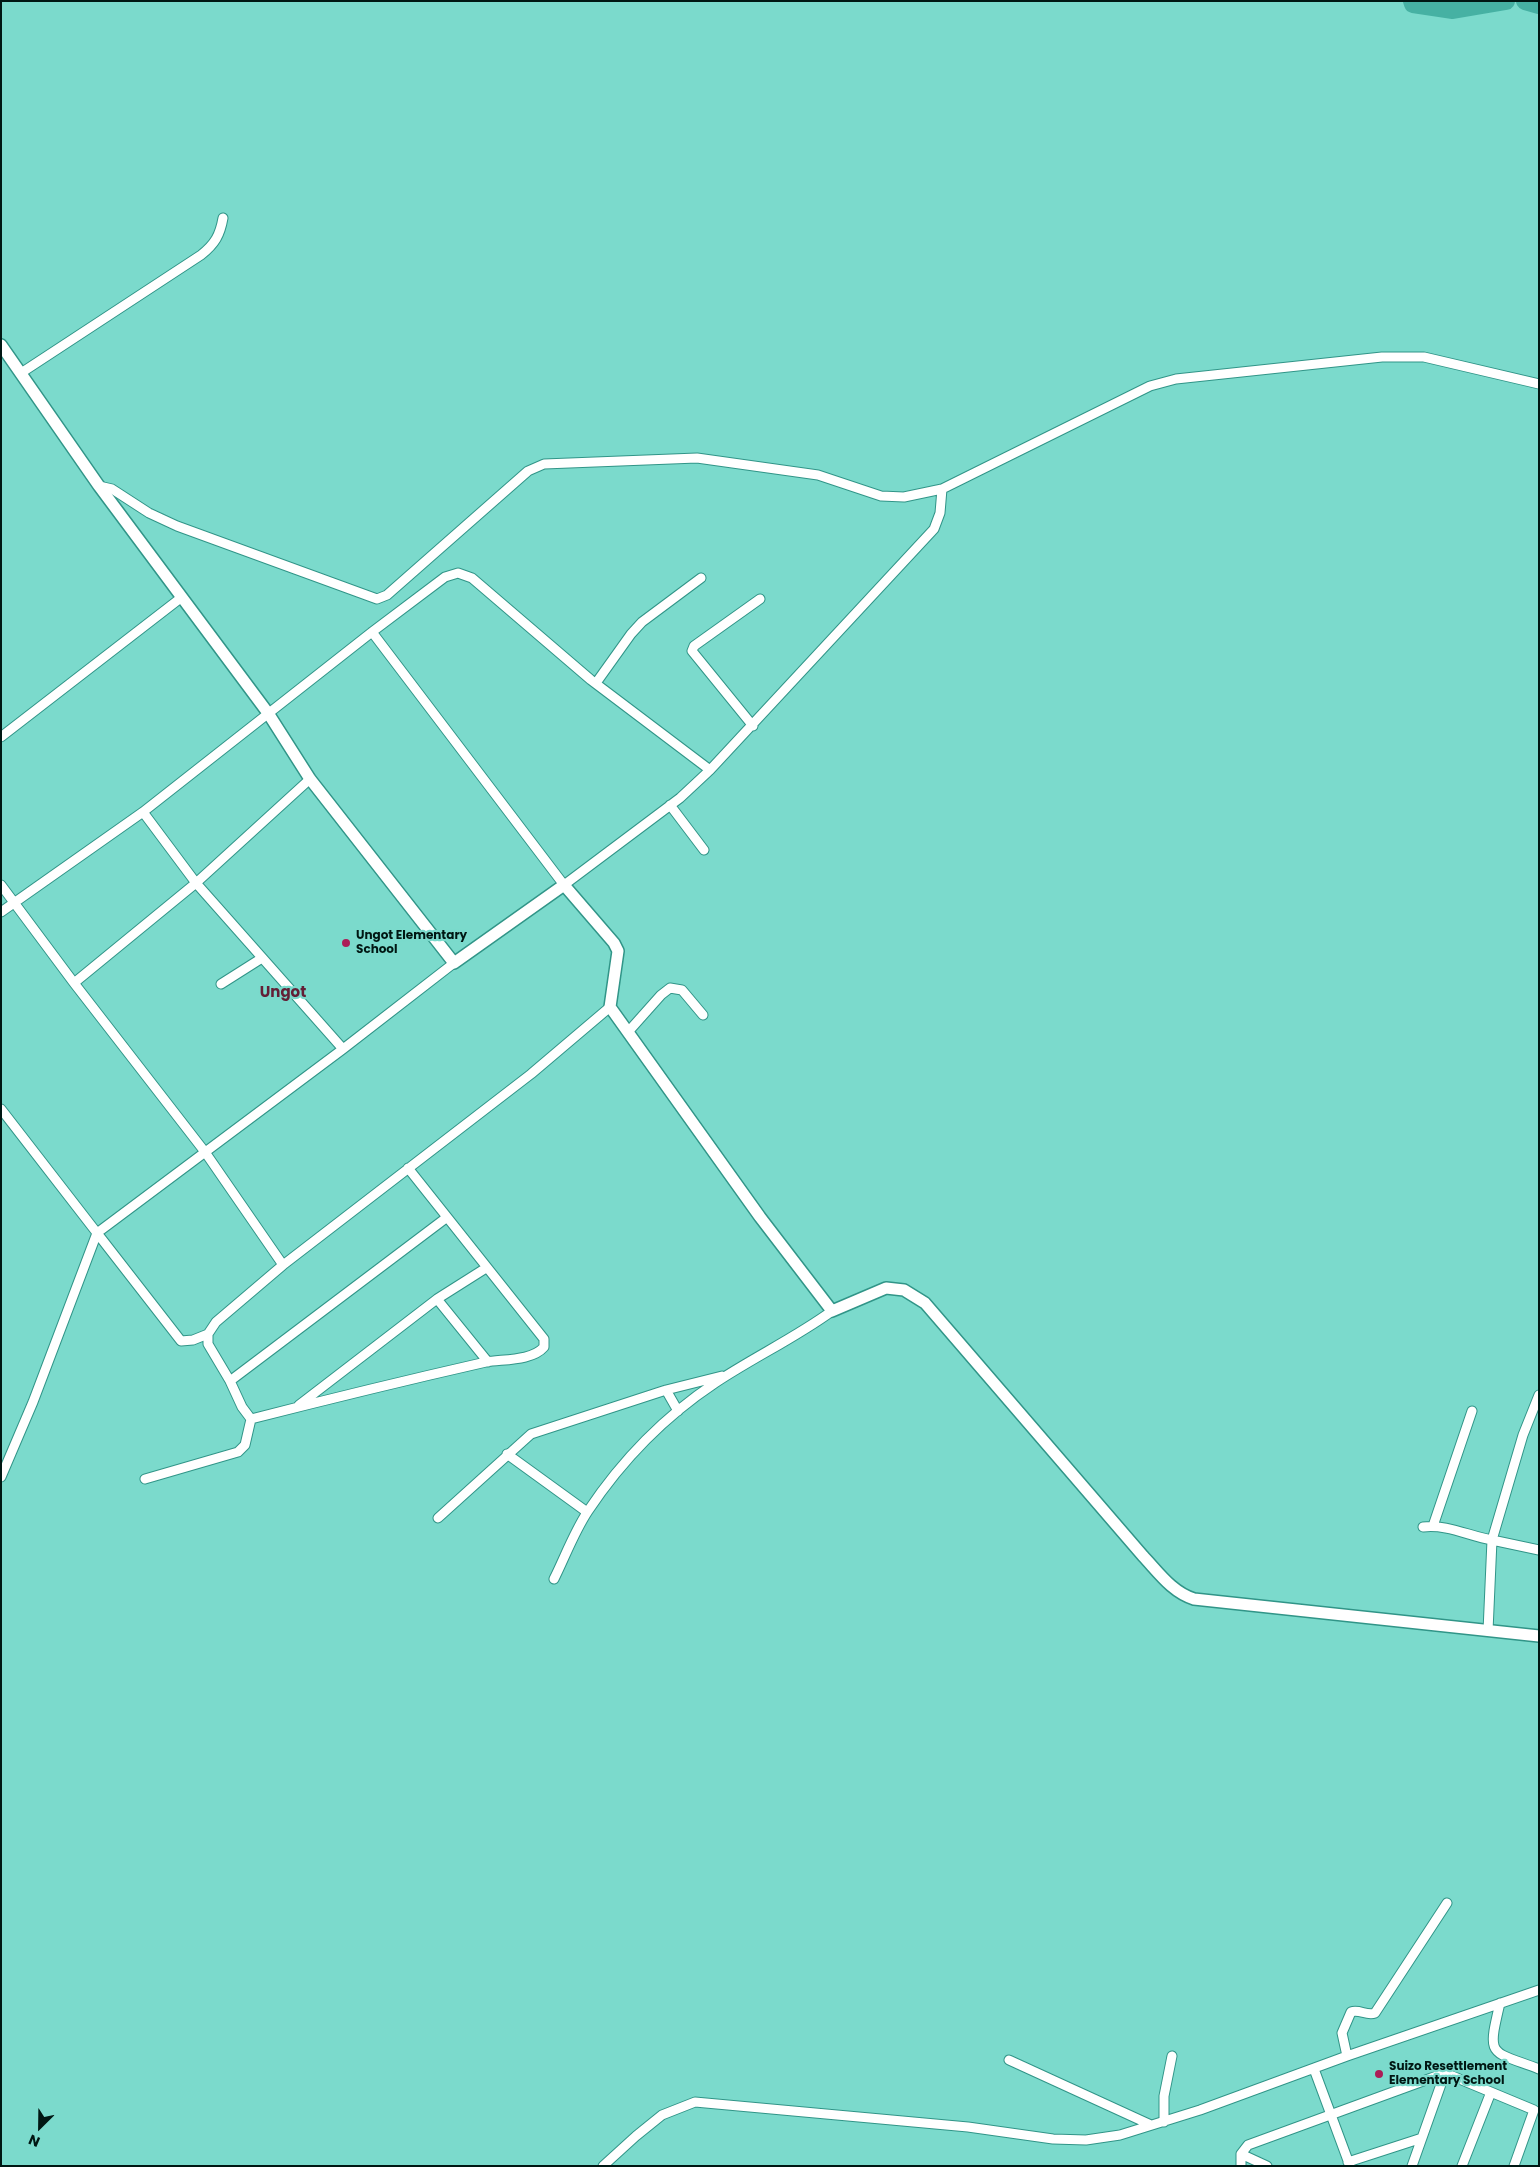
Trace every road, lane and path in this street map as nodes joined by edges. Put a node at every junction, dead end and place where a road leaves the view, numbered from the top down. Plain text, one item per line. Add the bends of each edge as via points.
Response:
1 (223, 218) dead end
2 (1, 345) edge
3 (21, 372) junction
4 (1539, 384) edge
5 (99, 486) junction
6 (942, 489) junction
7 (701, 578) dead end
8 (182, 596) junction
9 (760, 598) dead end
10 (372, 632) junction
11 (596, 683) junction
12 (268, 714) junction
13 (753, 726) junction
14 (1, 737) edge
15 (710, 770) junction
16 (310, 779) junction
17 (670, 805) junction
18 (143, 812) junction
19 (704, 850) dead end
20 (196, 883) junction
21 (1, 885) edge
22 (564, 885) junction
23 (14, 902) junction
24 (1, 912) edge
25 (262, 958) junction
26 (454, 962) junction
27 (74, 983) junction
28 (221, 984) dead end
29 (610, 1007) junction
30 (703, 1016) dead end
31 (628, 1032) junction
32 (343, 1049) junction
33 (1, 1109) edge
34 (205, 1152) junction
35 (408, 1168) junction
36 (446, 1218) junction
37 (97, 1233) junction
38 (283, 1265) junction
39 (486, 1268) junction
40 (437, 1299) junction
41 (832, 1311) junction
42 (208, 1334) junction
43 (488, 1362) junction
44 (732, 1373) junction
45 (230, 1381) junction
46 (666, 1390) junction
47 (1539, 1395) edge
48 (296, 1407) junction
49 (678, 1411) junction
50 (1472, 1411) dead end
51 (251, 1419) junction
52 (507, 1454) junction
53 (1, 1478) edge
54 (146, 1479) dead end
55 (587, 1512) junction
56 (438, 1518) dead end
57 (1433, 1526) junction
58 (1423, 1527) dead end
59 (1492, 1540) junction
60 (1539, 1550) edge
61 (554, 1579) dead end
62 (1488, 1631) junction
63 (1539, 1636) edge
64 (1447, 1904) dead end
65 (1539, 1990) edge
66 (1500, 2003) junction
67 (1172, 2056) dead end
68 (1347, 2056) junction
69 (1009, 2060) dead end
70 (1314, 2069) junction
71 (1539, 2069) edge
72 (1445, 2073) junction
73 (1491, 2092) junction
74 (1331, 2115) junction
75 (1164, 2122) junction
76 (1151, 2126) junction
77 (1422, 2138) junction
78 (1241, 2154) junction
79 (1349, 2164) edge
80 (603, 2166) edge
81 (1240, 2166) edge
82 (1266, 2166) edge
83 (1412, 2166) edge
84 (1462, 2166) edge
85 (1514, 2166) edge

1 - 3 street via 220,234 212,247
2 - 3 street
3 - 5 street
4 - 6 street via 1424,357 1382,356 1176,379 1150,386
5 - 6 street via 112,489 149,513 177,526 377,599 387,595 528,471 544,464 697,458 818,476 893,498
5 - 8 street
6 - 13 street via 940,513 934,529
7 - 11 street via 642,622
8 - 12 street
8 - 14 street
9 - 13 street via 694,646 692,651
10 - 11 street via 445,577 458,573 472,578
10 - 12 street
10 - 22 street
11 - 15 street
12 - 16 street
12 - 18 street
13 - 15 street
15 - 17 street
16 - 20 street
16 - 26 street
17 - 19 street
17 - 22 street
18 - 20 street
18 - 23 street
20 - 25 street
20 - 27 street
21 - 23 street
22 - 26 street
22 - 29 street via 618,951
23 - 24 street
23 - 27 street
25 - 28 street
25 - 32 street
26 - 32 street
27 - 34 street
29 - 31 street
29 - 35 street via 531,1074
30 - 31 street via 682,990 670,988
31 - 41 street via 760,1217
32 - 34 street
33 - 37 street
34 - 37 street
34 - 38 street
35 - 36 street
35 - 38 street
36 - 39 street
36 - 45 street
37 - 42 street via 181,1341
37 - 53 street
38 - 42 street via 216,1322
39 - 40 street
39 - 43 street via 544,1340 540,1352
40 - 43 street
40 - 48 street
41 - 44 street
41 - 62 street via 886,1288 904,1290 925,1303 1143,1556 1175,1591 1184,1596
42 - 45 street via 208,1344
43 - 48 street
44 - 46 street
44 - 49 street
45 - 51 street
46 - 49 street
46 - 52 street via 531,1434
47 - 59 street via 1523,1435
48 - 51 street
49 - 55 street via 649,1435
50 - 57 street
51 - 54 street via 245,1445 238,1452
52 - 55 street
52 - 56 street
55 - 61 street
57 - 58 street
57 - 59 street
59 - 60 street
59 - 62 street
62 - 63 street
64 - 68 street via 1375,2013 1351,2012 1342,2033
65 - 66 street
66 - 68 street
66 - 71 street via 1492,2046 1498,2053
67 - 75 street via 1164,2096
68 - 70 street
69 - 76 street
70 - 74 street
70 - 75 street
72 - 73 street
72 - 74 street
72 - 77 street
73 - 84 street
73 - 85 street via 1534,2110
74 - 78 street via 1248,2145
74 - 79 street
75 - 76 street
76 - 80 street via 1095,2139 1054,2139 968,2127 695,2102 662,2115
77 - 79 street
77 - 83 street
78 - 81 street
78 - 82 street

